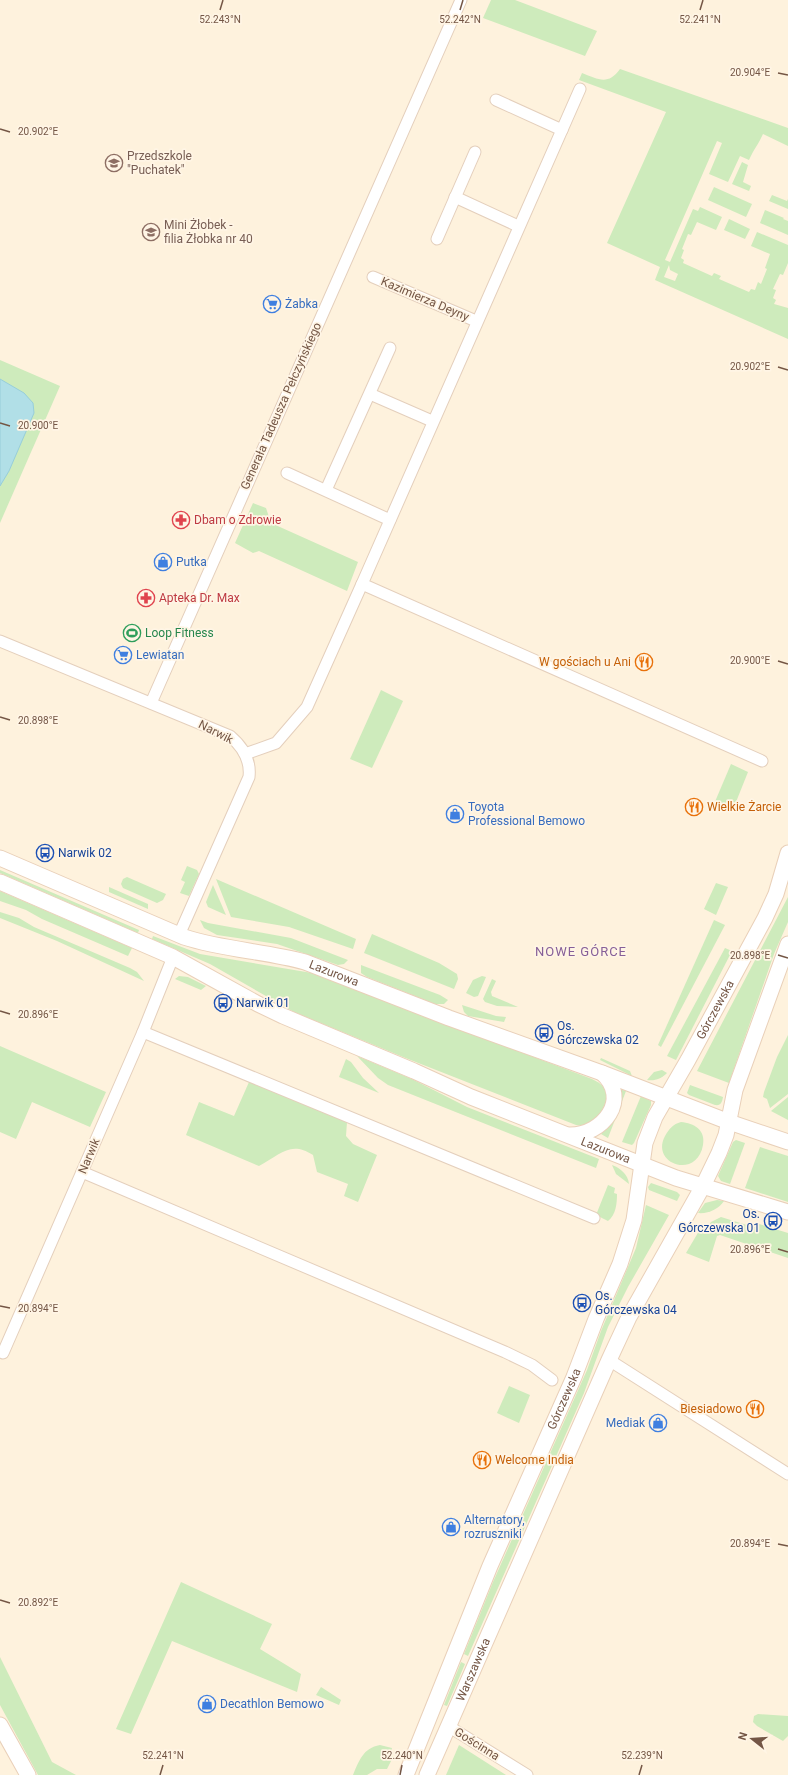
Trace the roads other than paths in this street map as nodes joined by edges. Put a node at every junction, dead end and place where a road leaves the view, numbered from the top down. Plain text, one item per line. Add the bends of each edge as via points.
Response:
1 (461, 0) edge
2 (580, 89) dead end
3 (496, 100) dead end
4 (562, 130) junction
5 (475, 152) dead end
6 (455, 197) junction
7 (518, 226) junction
8 (438, 238) dead end
9 (373, 277) dead end
10 (476, 322) junction
11 (390, 348) dead end
12 (370, 394) junction
13 (432, 421) junction
14 (286, 473) dead end
15 (326, 490) junction
16 (390, 520) junction
17 (362, 584) junction
18 (0, 641) edge
19 (151, 703) junction
20 (245, 754) junction
21 (762, 761) dead end
22 (788, 853) edge
23 (0, 858) edge
24 (0, 882) edge
25 (179, 935) junction
26 (788, 944) edge
27 (173, 957) junction
28 (143, 1032) junction
29 (602, 1073) junction
30 (666, 1097) junction
31 (728, 1122) junction
32 (569, 1135) junction
33 (788, 1142) edge
34 (642, 1164) junction
35 (82, 1172) junction
36 (703, 1186) junction
37 (788, 1212) edge
38 (594, 1218) dead end
39 (3, 1353) dead end
40 (609, 1360) junction
41 (552, 1380) dead end
42 (788, 1474) edge
43 (518, 1563) joint
44 (465, 1627) joint
45 (0, 1725) edge
46 (448, 1726) junction
47 (28, 1775) edge
48 (406, 1775) edge
49 (427, 1775) edge
50 (527, 1775) edge

1 - 19 street, Generała Tadeusza Pełczyńskiego
2 - 4 street, Kazimierza Deyny
3 - 4 street
4 - 7 street, Kazimierza Deyny
5 - 6 street
6 - 7 street
6 - 8 street
7 - 10 street, Kazimierza Deyny
9 - 10 street, Kazimierza Deyny
10 - 13 street, Kazimierza Deyny
11 - 12 street
12 - 13 street
12 - 15 street
13 - 16 street, Kazimierza Deyny
14 - 15 street
15 - 16 street
16 - 17 street, Kazimierza Deyny
17 - 20 street, Kazimierza Deyny via 307,707 276,744
17 - 21 street
18 - 19 street, Narwik
19 - 20 street, Narwik via 230,736
20 - 25 street, Narwik via 250,766 249,777
22 - 30 main road, Górczewska via 776,894 765,918
23 - 25 main road, Lazurowa
24 - 27 main road, Lazurowa
25 - 29 main road, Lazurowa via 211,945 305,962 449,1018
26 - 31 main road via 735,1090
27 - 28 street, Narwik
27 - 32 main road, Lazurowa via 283,1016 471,1097
28 - 35 street, Narwik
28 - 38 street
29 - 30 main road, Lazurowa
29 - 32 main road via 614,1093 605,1122 596,1129
30 - 31 main road, Lazurowa
30 - 34 main road, Górczewska via 645,1143
31 - 33 main road
31 - 36 main road, Górczewska via 719,1153
32 - 34 main road, Lazurowa
34 - 36 main road, Lazurowa
34 - 44 main road, Górczewska via 634,1220 620,1264 574,1377
35 - 39 street, Narwik
35 - 41 street via 505,1352 532,1365
36 - 37 main road
36 - 40 main road, Górczewska via 629,1317
40 - 42 street
40 - 43 main road, Górczewska
43 - 46 main road, Warszawska
44 - 48 main road, Warszawska
45 - 47 main road
46 - 49 main road, Warszawska
46 - 50 street, Gościnna

